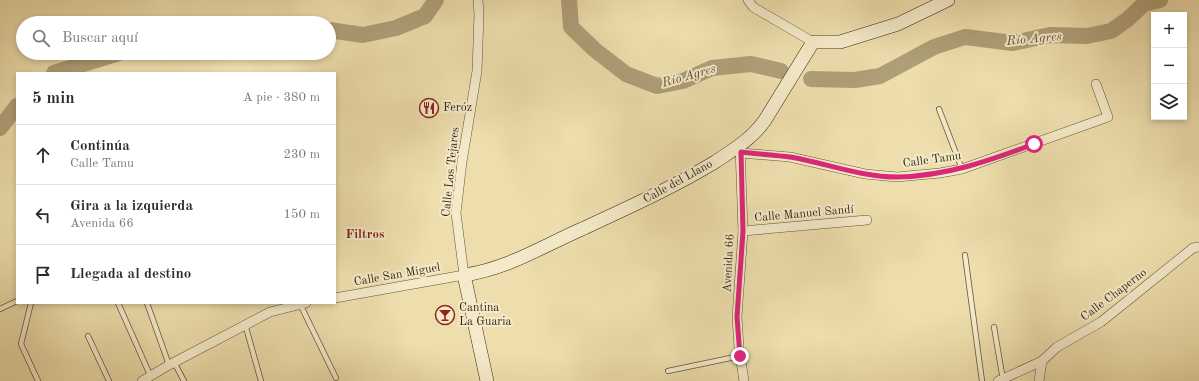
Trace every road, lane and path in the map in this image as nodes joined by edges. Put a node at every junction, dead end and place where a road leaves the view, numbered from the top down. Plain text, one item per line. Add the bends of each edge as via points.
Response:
1 (478, 0) edge
2 (748, 0) edge
3 (948, 0) edge
4 (813, 42) junction
5 (1096, 84) dead end
6 (939, 109) dead end
7 (740, 149) junction
8 (962, 169) junction
9 (867, 220) dead end
10 (743, 231) junction
11 (1199, 247) edge
12 (965, 255) dead end
13 (464, 275) junction
14 (336, 298) edge
15 (16, 301) edge
16 (31, 304) edge
17 (118, 304) edge
18 (147, 304) edge
19 (303, 304) edge
20 (287, 305) edge
21 (0, 309) edge
22 (245, 324) junction
23 (994, 327) dead end
24 (88, 336) dead end
25 (740, 356) junction
26 (1042, 361) junction
27 (171, 363) junction
28 (668, 371) dead end
29 (150, 375) junction
30 (336, 378) dead end
31 (1000, 380) edge
32 (38, 381) edge
33 (109, 381) edge
34 (142, 381) edge
35 (184, 381) edge
36 (261, 381) edge
37 (487, 381) edge
38 (744, 381) edge
39 (982, 381) edge
40 (1039, 381) edge

1 - 13 street, Calle Los Tejares via 477,71 456,213
2 - 4 street via 753,7
3 - 4 main road via 898,24 840,42
4 - 7 main road, Calle del Llano via 757,132
5 - 8 street, Calle Tamu via 1108,117
6 - 8 lane
7 - 8 street, Calle Tamu via 865,174 897,177
7 - 10 street, Avenida 66
7 - 13 main road, Calle del Llano via 642,202 515,261 484,272
9 - 10 street, Calle Manuel Sandí
10 - 25 street, Avenida 66 via 737,317
11 - 26 street, Calle Chaperno via 1193,248 1101,322 1057,347
12 - 39 lane
13 - 14 street, Calle San Miguel
13 - 37 main road
15 - 21 lane
16 - 32 lane via 21,344
17 - 29 lane
18 - 27 lane
19 - 20 street
19 - 30 lane
20 - 22 street
22 - 27 street
22 - 36 lane
23 - 31 lane
24 - 33 lane
25 - 28 lane
25 - 38 street, Avenida 66
26 - 31 street, Calle Chaperno
26 - 40 street
27 - 29 street
27 - 35 lane
29 - 34 street

